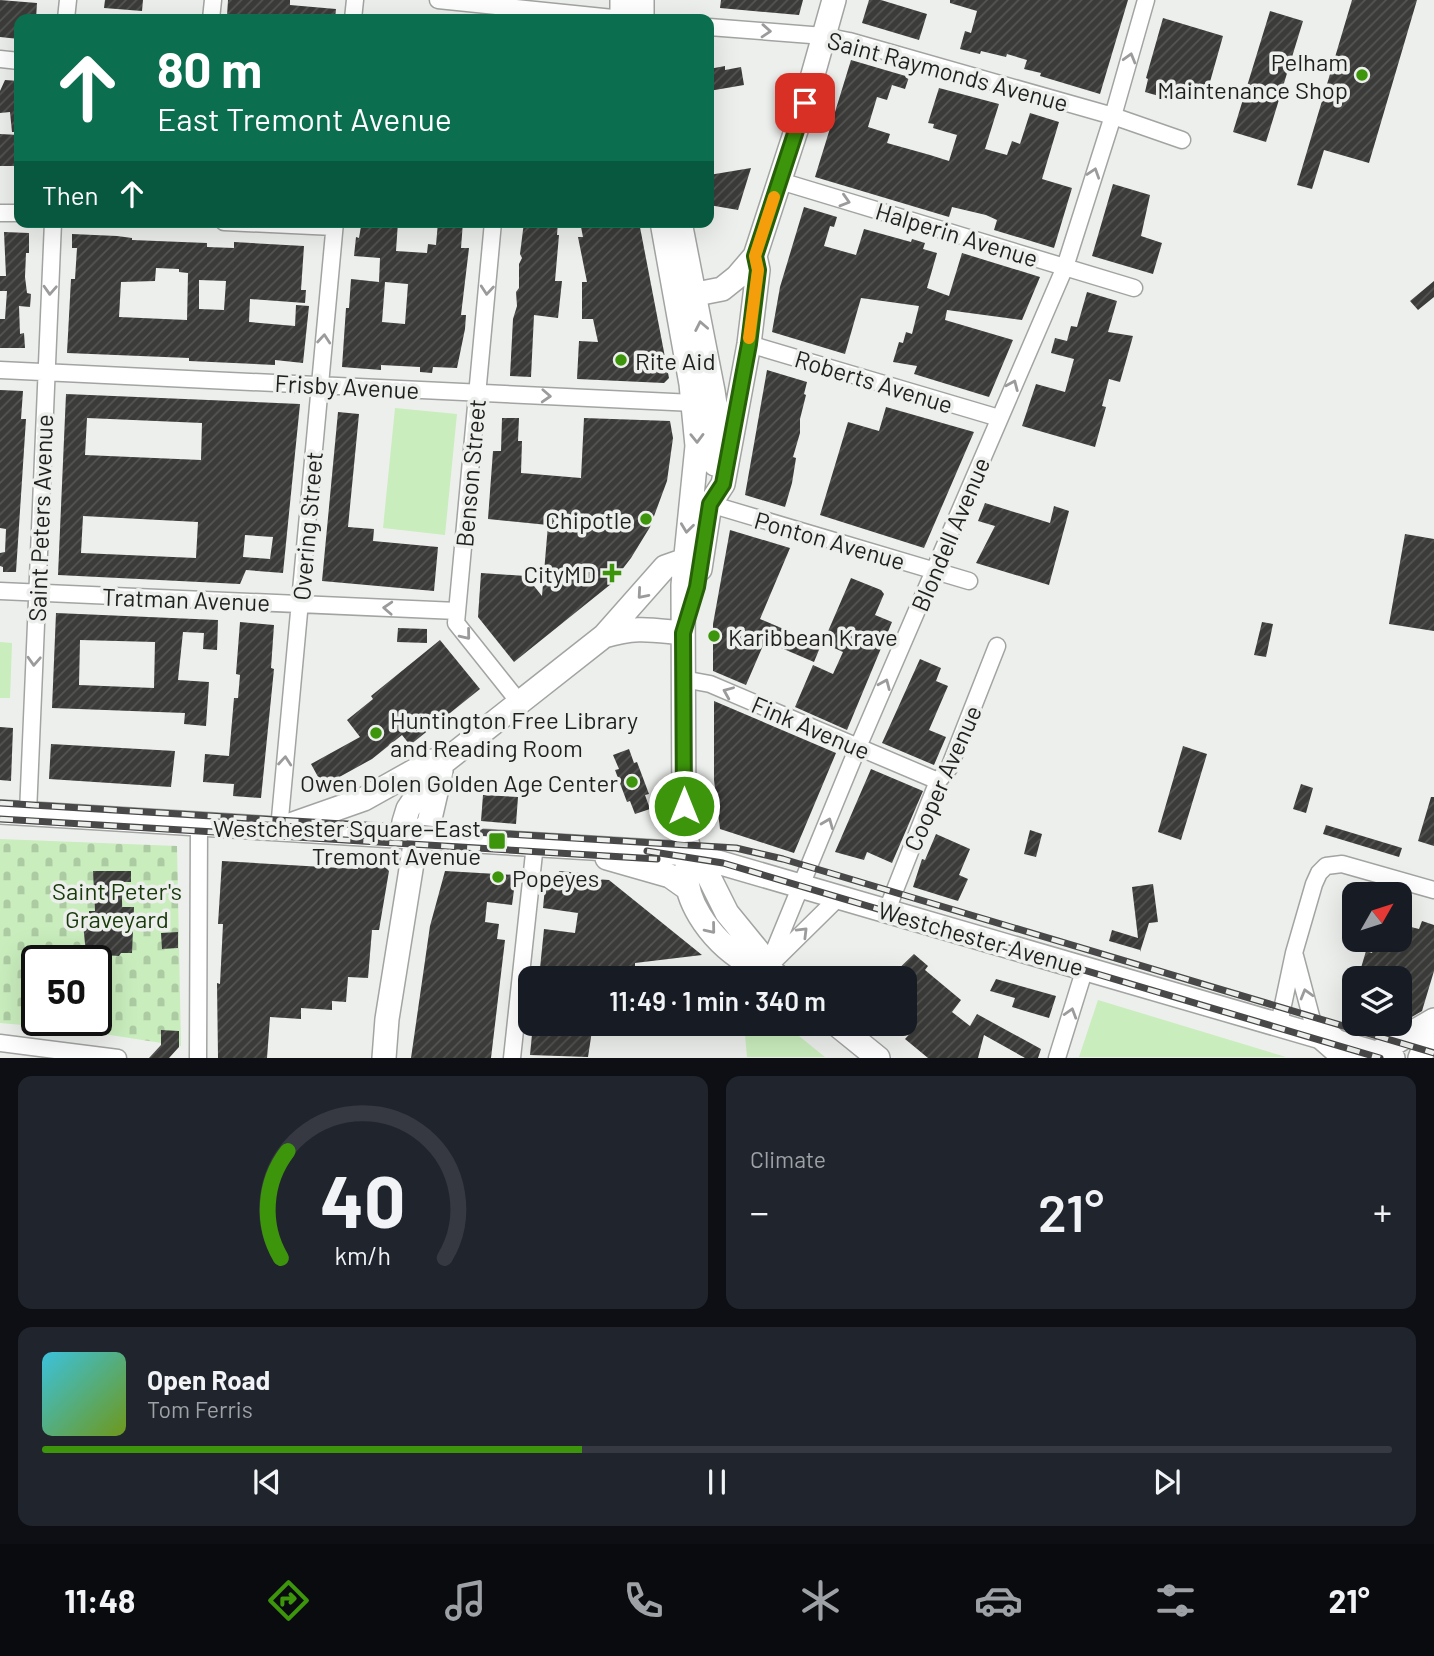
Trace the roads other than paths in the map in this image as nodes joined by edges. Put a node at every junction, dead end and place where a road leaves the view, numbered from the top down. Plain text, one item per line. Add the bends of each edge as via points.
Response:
1 (438, 0) edge
2 (834, 0) edge
3 (1146, 0) edge
4 (512, 9) edge
5 (567, 14) edge
6 (714, 27) edge
7 (824, 36) junction
8 (1113, 116) junction
9 (1182, 140) dead end
10 (780, 181) junction
11 (53, 228) edge
12 (334, 228) edge
13 (492, 228) edge
14 (664, 228) edge
15 (680, 228) edge
16 (755, 256) junction
17 (1065, 267) junction
18 (1134, 288) dead end
19 (685, 297) junction
20 (749, 344) junction
21 (0, 370) edge
22 (47, 372) junction
23 (320, 385) junction
24 (478, 392) junction
25 (694, 403) junction
26 (999, 418) junction
27 (706, 498) junction
28 (693, 557) junction
29 (934, 570) junction
30 (969, 580) dead end
31 (0, 591) edge
32 (37, 593) junction
33 (300, 604) junction
34 (457, 611) junction
35 (683, 633) junction
36 (604, 636) junction
37 (997, 646) dead end
38 (683, 679) junction
39 (519, 702) junction
40 (858, 747) junction
41 (447, 759) junction
42 (937, 781) junction
43 (431, 811) junction
44 (0, 812) edge
45 (28, 813) junction
46 (199, 824) junction
47 (279, 829) junction
48 (416, 838) junction
49 (464, 840) junction
50 (535, 844) junction
51 (564, 846) junction
52 (690, 854) junction
53 (802, 886) junction
54 (687, 888) junction
55 (1434, 890) edge
56 (839, 897) junction
57 (887, 911) junction
58 (1294, 953) junction
59 (756, 966) edge
60 (769, 966) edge
61 (776, 966) edge
62 (780, 966) edge
63 (1085, 968) junction
64 (1434, 1021) edge
65 (1279, 1024) junction
66 (851, 1036) edge
67 (1321, 1036) junction
68 (0, 1043) edge
69 (1373, 1056) edge
70 (118, 1058) edge
71 (198, 1058) edge
72 (384, 1058) edge
73 (512, 1058) edge
74 (878, 1058) edge
75 (1057, 1058) edge
76 (1420, 1058) edge

1 - 4 street
2 - 7 main road
8 -> 3 street, Blondell Avenue
4 - 5 street
6 -> 7 street, Saint Raymonds Avenue
7 - 8 street, Saint Raymonds Avenue
7 - 10 main road
8 - 9 street, Saint Raymonds Avenue
17 -> 8 street, Blondell Avenue
10 - 16 main road
10 -> 17 street, Halperin Avenue
11 -> 22 street, Saint Peters Avenue
23 -> 12 street, Overing Street
13 -> 24 street, Benson Street
14 - 19 main road
15 - 19 main road
16 - 19 main road via 722,289
16 - 20 main road via 758,270
17 - 18 street, Halperin Avenue
26 -> 17 street, Blondell Avenue
19 - 25 main road
27 -> 19 main road via 713,482 717,418
20 - 26 street, Roberts Avenue
20 - 27 main road via 723,484
21 - 22 street, Frisby Avenue
22 - 23 street, Frisby Avenue
22 - 32 street, Saint Peters Avenue
23 - 24 street, Frisby Avenue
23 - 33 street, Overing Street
24 -> 25 street, Frisby Avenue
24 - 34 street, Benson Street
25 -> 27 main road
26 - 29 street, Blondell Avenue
27 - 28 main road
27 - 29 street, Ponton Avenue
28 - 35 main road
28 -> 36 main road via 665,568
29 - 30 street, Ponton Avenue
40 -> 29 street, Blondell Avenue
31 - 32 street, Tratman Avenue
32 - 33 street, Tratman Avenue
32 -> 45 street, Saint Peters Avenue
34 -> 33 street, Tratman Avenue
47 -> 33 street, Overing Street
34 -> 39 street, Benson Street via 456,623
35 - 36 main road via 645,628
35 - 38 main road
36 - 39 main road
37 - 42 street, Cooper Avenue via 949,768
40 -> 38 street, Fink Avenue via 710,684
38 - 52 main road via 684,829
39 - 41 main road
40 - 42 street, Fink Avenue
53 -> 40 street, Blondell Avenue
41 - 43 main road
41 - 47 main road via 432,761 364,799
41 - 48 main road via 408,809 404,822
42 - 57 street, Cooper Avenue
43 - 48 main road via 429,823
43 - 49 main road
44 - 45 main road, Westchester Avenue
45 - 46 main road, Westchester Avenue
46 - 47 main road, Westchester Avenue
46 - 71 street
47 - 48 main road, Westchester Avenue
48 - 49 main road, Westchester Avenue
48 - 72 main road
49 - 50 main road, Westchester Avenue
50 - 51 main road, Westchester Avenue
50 - 73 street
51 - 52 main road, Westchester Avenue
51 - 54 main road, Westchester Avenue via 670,876
52 - 53 main road, Westchester Avenue
52 - 54 main road via 685,868
52 - 60 main road via 706,871 727,913
53 - 56 main road, Westchester Avenue
53 - 61 street, Blondell Avenue
54 -> 59 main road via 715,936
55 - 58 street via 1342,864 1326,866 1314,884
56 - 57 main road, Westchester Avenue
62 -> 56 street
57 - 63 main road, Westchester Avenue
58 - 65 street
67 -> 58 street
63 - 65 main road, Westchester Avenue
75 -> 63 street
64 - 69 main road
64 - 76 main road
65 - 67 main road, Westchester Avenue
66 - 74 main road
67 - 69 highway
68 - 70 street

